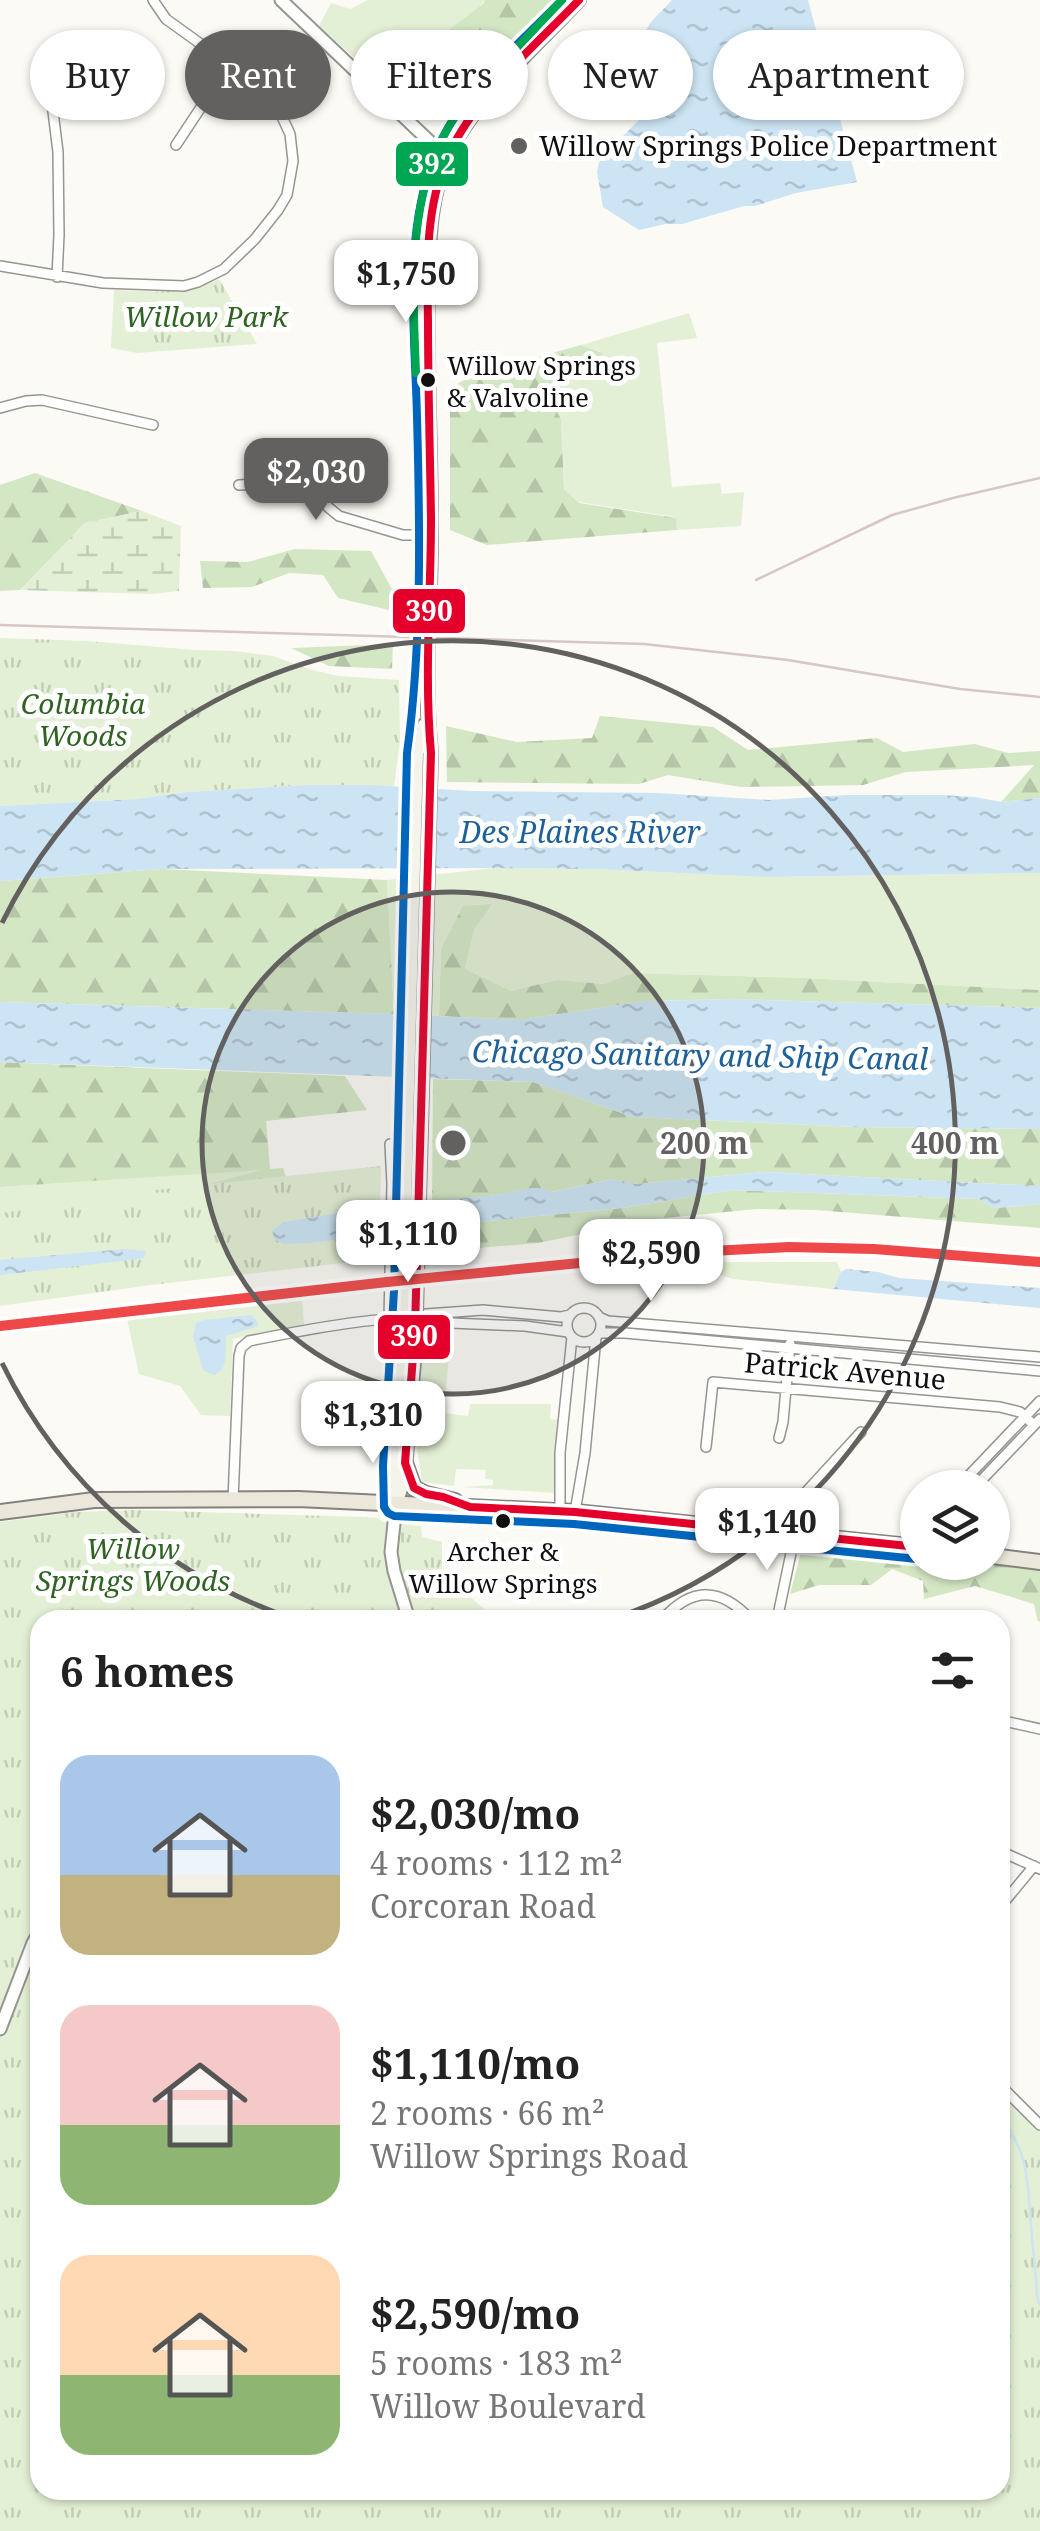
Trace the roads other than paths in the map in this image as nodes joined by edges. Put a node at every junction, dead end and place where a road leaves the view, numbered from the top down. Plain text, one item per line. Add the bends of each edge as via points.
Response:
1 (153, 0) edge
2 (281, 0) edge
3 (579, 0) edge
4 (185, 32) edge
5 (54, 120) edge
6 (193, 120) edge
7 (284, 120) edge
8 (176, 146) dead end
9 (447, 158) junction
10 (0, 266) edge
11 (57, 277) junction
12 (0, 408) edge
13 (153, 425) dead end
14 (239, 485) dead end
15 (432, 536) junction
16 (390, 1144) dead end
17 (570, 1316) junction
18 (599, 1317) junction
19 (420, 1318) junction
20 (389, 1319) junction
21 (570, 1335) junction
22 (598, 1335) junction
23 (790, 1336) junction
24 (790, 1348) junction
25 (409, 1349) junction
26 (1040, 1357) edge
27 (568, 1366) junction
28 (593, 1369) junction
29 (1040, 1371) edge
30 (786, 1390) junction
31 (1040, 1402) edge
32 (1026, 1417) junction
33 (1037, 1422) edge
34 (862, 1432) dead end
35 (779, 1438) dead end
36 (706, 1447) dead end
37 (560, 1462) junction
38 (584, 1462) junction
39 (405, 1463) junction
40 (975, 1470) edge
41 (991, 1470) edge
42 (233, 1500) junction
43 (396, 1504) junction
44 (470, 1506) junction
45 (0, 1512) edge
46 (567, 1512) junction
47 (792, 1534) junction
48 (900, 1545) edge
49 (1010, 1558) edge
50 (1040, 1562) edge
51 (406, 1610) edge
52 (671, 1610) edge
53 (740, 1610) edge
54 (779, 1610) edge
55 (1010, 1722) edge
56 (1040, 1729) edge
57 (1010, 1856) edge
58 (1037, 1868) edge
59 (1010, 1896) edge
60 (30, 1950) edge
61 (0, 2029) edge
62 (1010, 2096) edge
63 (1040, 2125) edge

1 - 4 street
2 - 9 street
3 - 9 main road via 479,107
5 - 11 street
6 - 8 street
7 - 11 street via 294,161 286,195 274,218 213,276 184,286
9 - 15 main road via 432,210 428,261
10 - 11 street
12 - 13 street via 42,400
14 - 15 street via 303,481 339,516 403,535
15 - 25 main road, bridge
16 - 20 street
17 - 18 street via 585,1308
17 - 19 street via 483,1310
17 - 21 street
18 - 22 street
18 - 23 street
19 - 20 street
19 - 21 street
20 - 42 street via 244,1344
21 - 22 street via 581,1342
21 - 27 street
22 - 24 street
22 - 28 street
23 - 24 street
23 - 26 street
24 - 29 street
24 - 30 street
25 - 39 main road
25 - 43 main road via 394,1466
27 - 28 street
27 - 37 street
28 - 38 street
30 - 32 street, Patrick Avenue via 1000,1407
30 - 35 street
30 - 36 street, Patrick Avenue via 712,1382
31 - 32 street
32 - 33 street
32 - 40 street
33 - 41 street
34 - 47 street via 800,1499
37 - 38 street
37 - 46 street
38 - 46 street
39 - 43 main road
39 - 44 main road via 414,1488
42 - 43 main road
42 - 45 main road via 94,1500
43 - 44 main road
43 - 51 street via 392,1552
44 - 46 main road
46 - 47 main road
47 - 48 main road
47 - 54 street
49 - 50 main road
52 - 53 street via 711,1594
55 - 56 street
57 - 58 street
58 - 59 street
60 - 61 street
62 - 63 street

